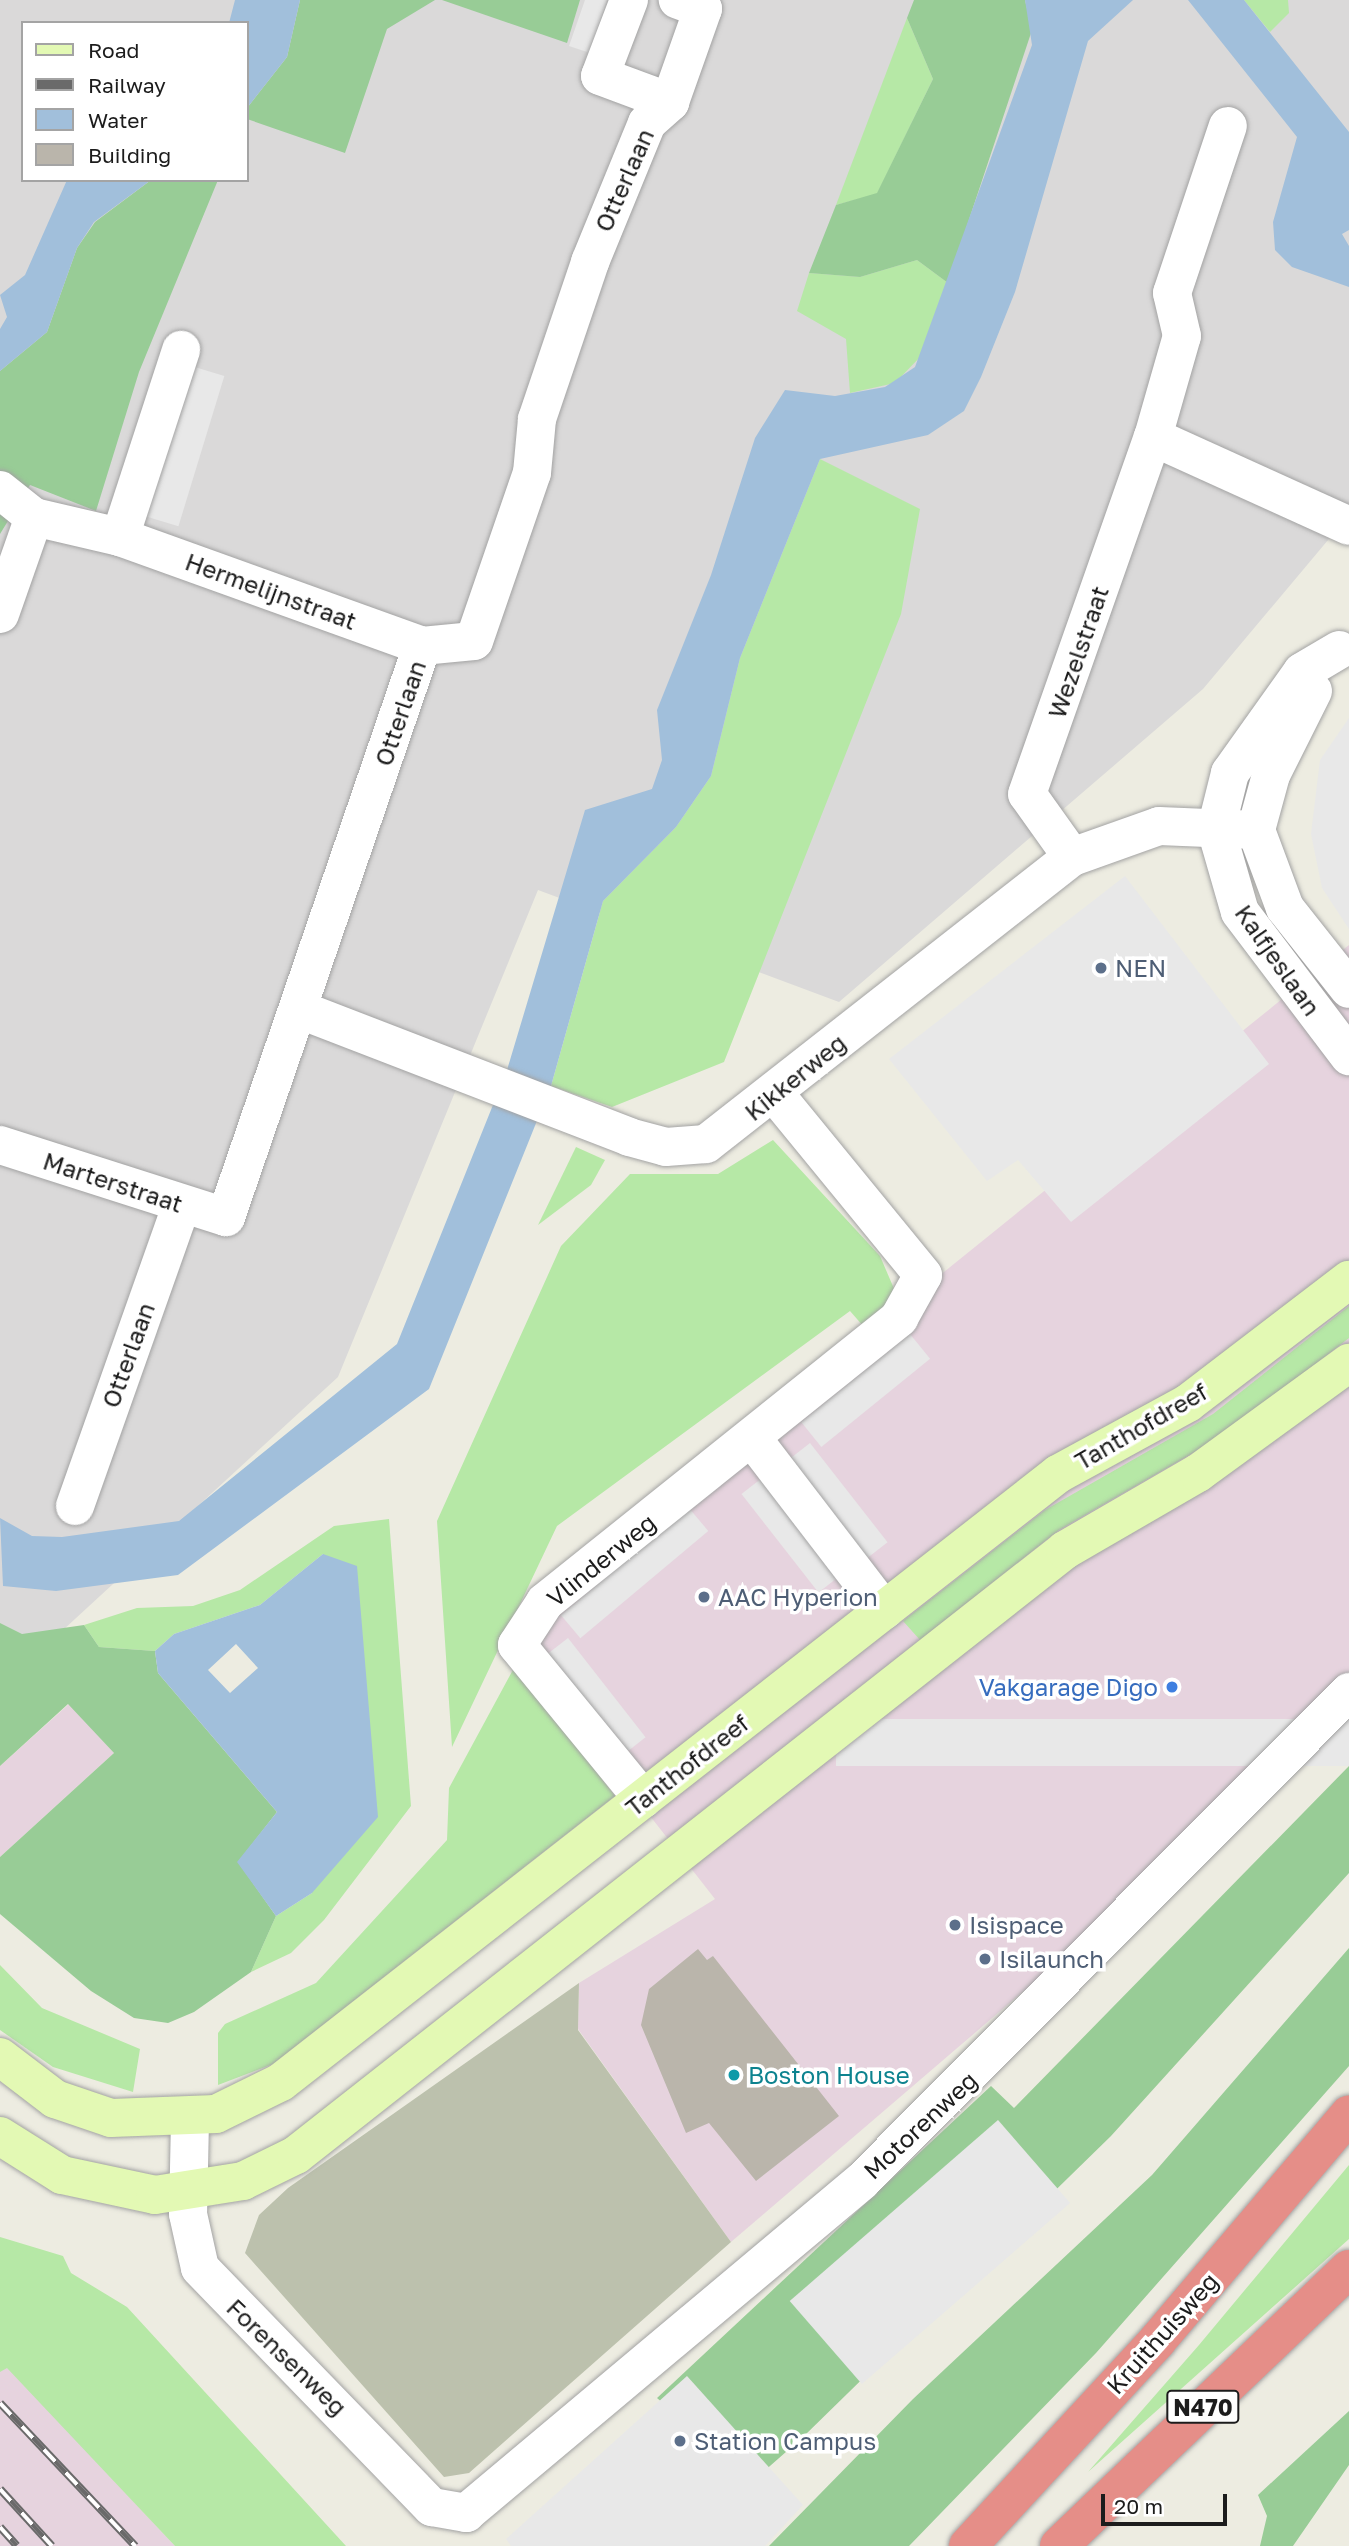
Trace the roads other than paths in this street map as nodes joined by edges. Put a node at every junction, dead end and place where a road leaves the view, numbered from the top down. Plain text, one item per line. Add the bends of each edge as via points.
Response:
1 (629, 0) edge
2 (678, 0) edge
3 (670, 102) junction
4 (1228, 126) dead end
5 (181, 350) dead end
6 (1153, 437) junction
7 (0, 490) edge
8 (34, 517) junction
9 (1349, 526) edge
10 (120, 537) junction
11 (0, 614) edge
12 (1344, 645) edge
13 (422, 646) junction
14 (1216, 829) junction
15 (1256, 830) junction
16 (1072, 857) junction
17 (1349, 989) edge
18 (298, 1009) junction
19 (1349, 1056) edge
20 (774, 1093) junction
21 (0, 1145) edge
22 (182, 1205) junction
23 (226, 1217) joint
24 (1349, 1280) edge
25 (1349, 1363) edge
26 (752, 1438) junction
27 (75, 1506) dead end
28 (884, 1610) junction
29 (1349, 1692) edge
30 (643, 1799) junction
31 (0, 2057) edge
32 (1349, 2115) edge
33 (190, 2120) junction
34 (0, 2136) edge
35 (186, 2191) junction
36 (1349, 2269) edge
37 (454, 2515) joint
38 (968, 2546) edge
39 (1059, 2546) edge

1 - 3 street, Otterlaan via 600,76
2 - 3 street, Otterlaan via 703,9
3 - 13 street, Otterlaan via 648,123 597,242 537,419 531,472 474,641
4 - 6 street, Wezelstraat via 1172,293 1182,336
5 - 10 street
6 - 9 street
6 - 16 street, Wezelstraat via 1027,794
7 - 8 street, Hermelijnstraat
8 - 10 street, Hermelijnstraat
8 - 11 street
10 - 13 street, Hermelijnstraat
12 - 14 street via 1302,672 1230,774
12 - 15 street via 1270,775
13 - 18 street, Otterlaan
14 - 15 street, Kikkerweg
14 - 16 street, Kikkerweg via 1159,826
14 - 19 street, Kalfjeslaan via 1240,912
15 - 17 street, Kalfjeslaan via 1285,908
16 - 20 street, Kikkerweg
18 - 20 street, Kikkerweg via 572,1116 666,1147 706,1144
18 - 23 street, Otterlaan
20 - 26 street, Vlinderweg via 923,1275 899,1318
21 - 22 street, Marterstraat
22 - 23 street, Marterstraat
22 - 27 street, Otterlaan
24 - 28 street, Tanthofdreef via 1188,1403 1058,1474
25 - 35 street via 1209,1466 1065,1550 296,2155 243,2182
26 - 28 street
26 - 30 street, Vlinderweg via 545,1602 517,1644
28 - 30 street, Tanthofdreef
29 - 37 street, Motorenweg via 862,2180 507,2485 479,2507
30 - 33 street, Tanthofdreef via 303,2068 241,2104
31 - 33 street, Tanthofdreef via 55,2099 111,2118
32 - 38 highway, Kruithuisweg via 1157,2341
33 - 35 street, Forensenweg
34 - 35 street via 40,2164 99,2188 155,2196
35 - 37 street, Forensenweg via 200,2269 432,2507
36 - 39 highway, N470

